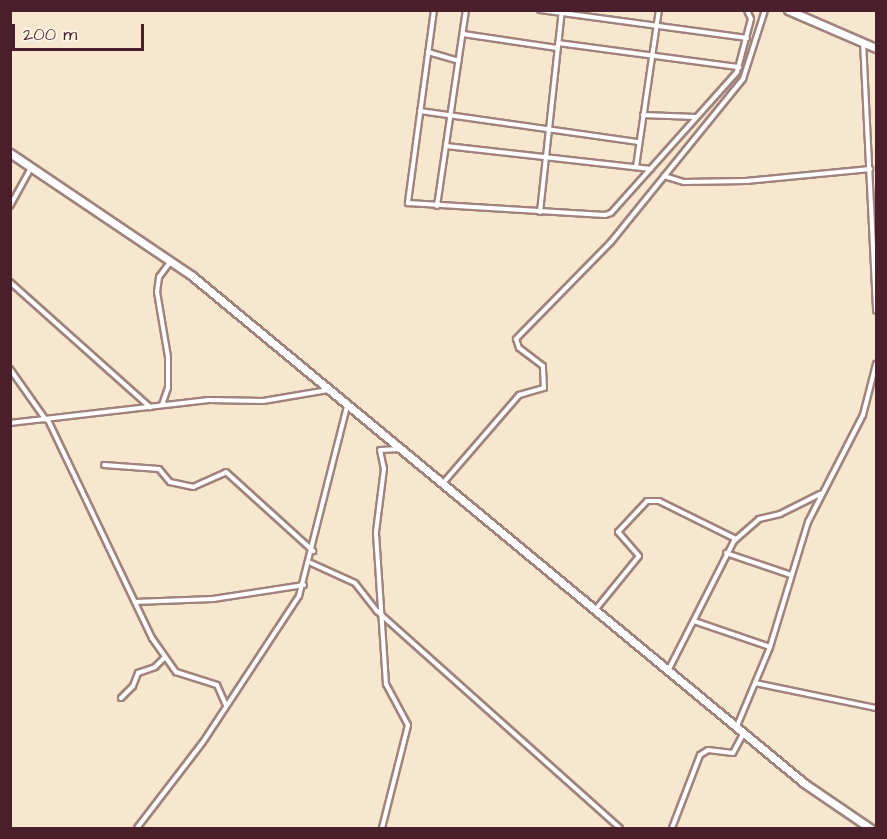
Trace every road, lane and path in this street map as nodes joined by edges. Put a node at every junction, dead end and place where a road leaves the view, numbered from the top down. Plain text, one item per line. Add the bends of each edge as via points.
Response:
1 (434, 10) edge
2 (466, 10) edge
3 (540, 10) edge
4 (659, 10) edge
5 (747, 10) edge
6 (765, 10) edge
7 (788, 10) edge
8 (562, 12) edge
9 (656, 26) junction
10 (463, 34) junction
11 (747, 38) junction
12 (863, 41) junction
13 (558, 45) junction
14 (876, 48) edge
15 (428, 52) junction
16 (652, 57) junction
17 (459, 61) junction
18 (739, 67) junction
19 (420, 111) junction
20 (643, 115) junction
21 (451, 116) junction
22 (697, 117) junction
23 (547, 129) junction
24 (639, 142) junction
25 (876, 145) edge
26 (446, 146) junction
27 (870, 146) junction
28 (10, 153) edge
29 (545, 157) junction
30 (31, 167) junction
31 (636, 167) junction
32 (651, 169) junction
33 (870, 169) junction
34 (664, 176) junction
35 (10, 206) edge
36 (437, 206) junction
37 (540, 212) junction
38 (874, 224) edge
39 (874, 250) edge
40 (172, 260) junction
41 (875, 274) edge
42 (10, 282) edge
43 (876, 311) edge
44 (876, 364) edge
45 (10, 369) edge
46 (333, 390) junction
47 (349, 402) junction
48 (161, 406) junction
49 (150, 407) junction
50 (47, 420) junction
51 (10, 423) edge
52 (406, 450) junction
53 (104, 465) dead end
54 (444, 482) junction
55 (821, 493) junction
56 (736, 539) junction
57 (313, 551) junction
58 (726, 553) junction
59 (311, 563) junction
60 (791, 575) junction
61 (304, 584) junction
62 (135, 602) junction
63 (596, 609) junction
64 (379, 612) junction
65 (694, 621) junction
66 (770, 647) junction
67 (165, 657) junction
68 (669, 669) junction
69 (755, 683) junction
70 (121, 698) dead end
71 (226, 705) junction
72 (876, 708) edge
73 (736, 727) junction
74 (743, 733) junction
75 (137, 828) edge
76 (382, 828) edge
77 (620, 828) edge
78 (672, 828) edge
79 (870, 828) edge

1 - 15 street
2 - 10 street
3 - 8 street
4 - 9 street
5 - 11 street via 751,19
6 - 34 street via 744,79
7 - 12 main road
8 - 9 street
8 - 13 street
9 - 11 street
9 - 16 street
10 - 13 street
10 - 17 street
11 - 18 street
12 - 14 main road
12 - 27 street
13 - 16 street
13 - 23 street
15 - 17 street
15 - 19 street
16 - 18 street
16 - 20 street
17 - 21 street
18 - 22 street
19 - 21 street
19 - 36 street via 408,202
20 - 22 street
20 - 24 street
21 - 23 street
21 - 26 street
22 - 32 street
23 - 24 street
23 - 29 street
24 - 31 street
25 - 27 street
26 - 29 street
26 - 36 street
27 - 33 street
28 - 30 main road
29 - 31 street
29 - 37 street
30 - 35 street
30 - 40 main road
31 - 32 street
32 - 37 street via 611,213
33 - 34 street via 746,181 684,182
33 - 38 street
34 - 54 street via 604,250 553,297 516,339 519,348 543,366 544,388 519,395
36 - 37 street
38 - 39 street
39 - 41 street
40 - 46 main road
40 - 48 street via 159,277 168,357 167,395
41 - 43 street
42 - 49 street
44 - 55 street via 863,415
45 - 50 street
46 - 47 main road
46 - 48 street via 262,401 209,399
47 - 52 main road
47 - 57 street
48 - 49 street
49 - 50 street
50 - 51 street
50 - 62 street
52 - 54 main road
52 - 64 street via 385,448 380,452 384,469 376,532
53 - 57 street via 159,469 170,482 193,487 226,472
54 - 63 main road
55 - 56 street via 780,514 759,519
55 - 60 street
56 - 58 street
56 - 63 street via 659,501 647,501 618,532 639,556
57 - 59 street
58 - 60 street
58 - 65 street
59 - 61 street
59 - 64 street via 349,579
60 - 66 street
61 - 62 street via 213,599 165,597
61 - 71 street
62 - 67 street
63 - 68 main road
64 - 76 street via 386,684 408,725
64 - 77 street
65 - 66 street
65 - 68 street
66 - 69 street
67 - 70 street via 153,668 138,673 133,686
67 - 71 street via 176,672 217,685
68 - 73 main road
69 - 72 street
69 - 73 street
71 - 75 street
73 - 74 main road
74 - 78 street via 733,753 708,750 700,755
74 - 79 main road via 804,783

